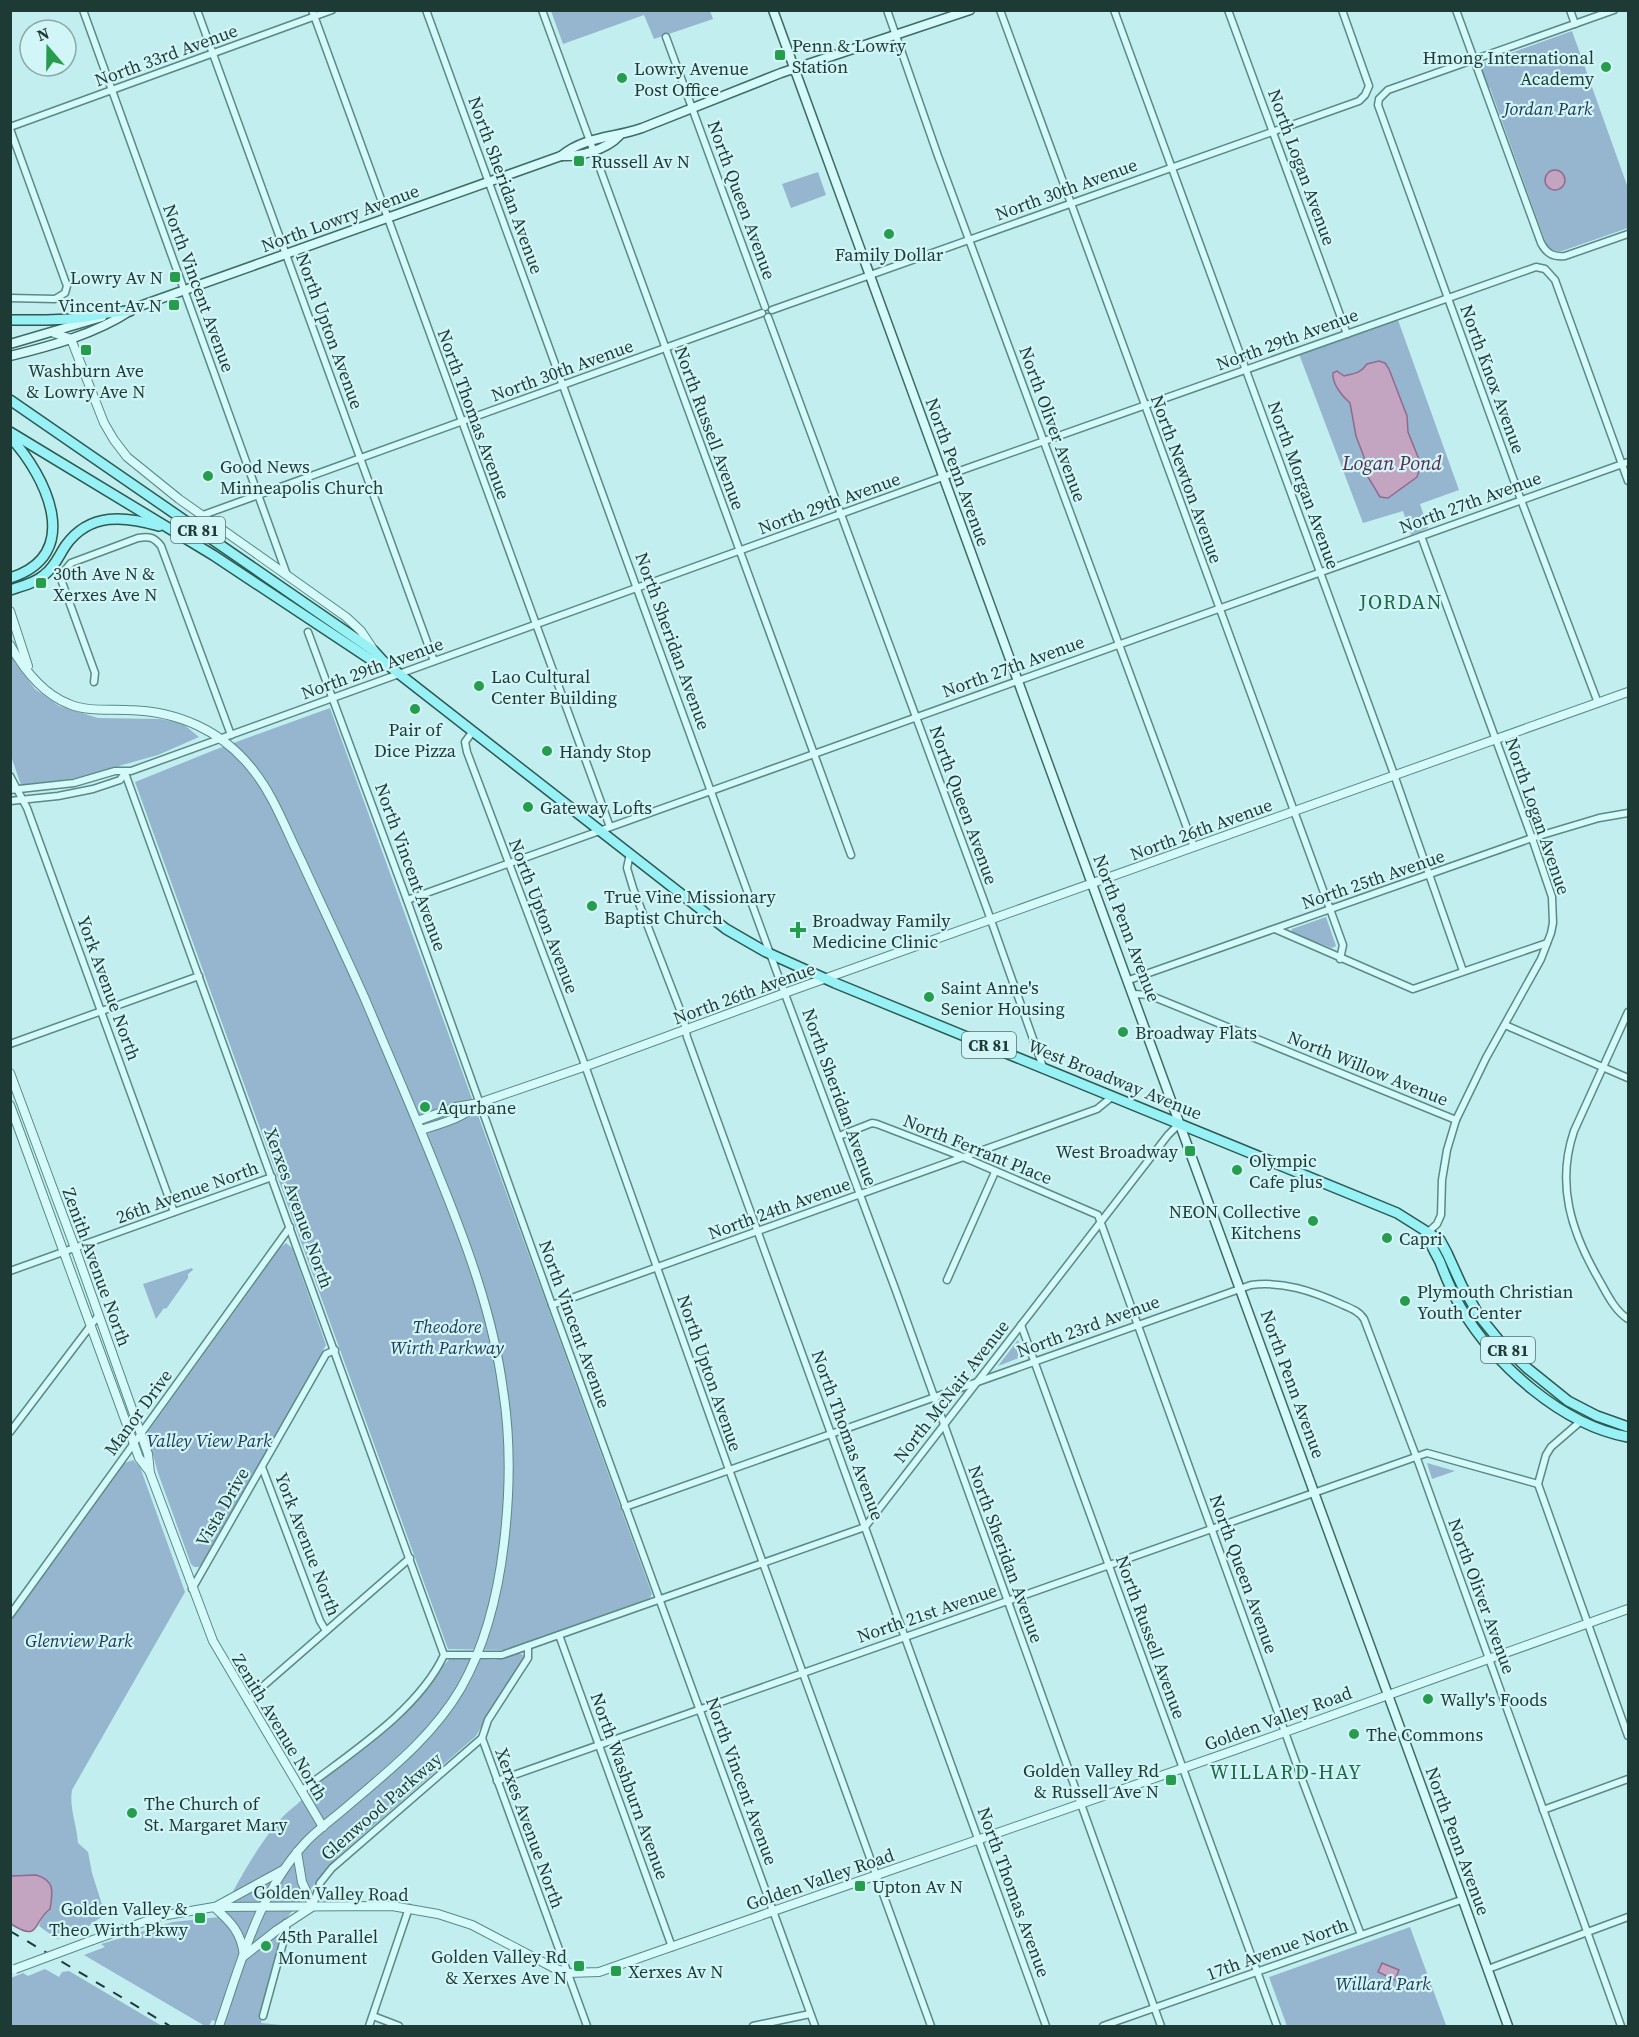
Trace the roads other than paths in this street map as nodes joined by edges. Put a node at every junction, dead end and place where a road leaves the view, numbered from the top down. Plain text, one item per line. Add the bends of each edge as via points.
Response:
1 (83, 10) edge
2 (197, 10) edge
3 (332, 10) edge
4 (426, 10) edge
5 (542, 10) edge
6 (773, 10) edge
7 (887, 10) edge
8 (970, 10) edge
9 (1000, 10) edge
10 (1114, 10) edge
11 (1228, 10) edge
12 (1342, 10) edge
13 (1456, 10) edge
14 (1570, 10) edge
15 (1614, 10) edge
16 (313, 14) edge
17 (1575, 24) junction
18 (897, 35) junction
19 (666, 37) dead end
20 (213, 54) junction
21 (1474, 60) junction
22 (794, 69) junction
23 (111, 90) junction
24 (692, 109) junction
25 (10, 128) edge
26 (1273, 131) junction
27 (591, 146) junction
28 (1172, 167) junction
29 (489, 182) junction
30 (1071, 203) junction
31 (387, 218) junction
32 (1629, 234) edge
33 (969, 239) junction
34 (287, 255) junction
35 (868, 275) junction
36 (185, 291) junction
37 (10, 298) edge
38 (1447, 298) junction
39 (130, 311) junction
40 (767, 311) junction
41 (10, 320) edge
42 (54, 333) junction
43 (1347, 334) junction
44 (71, 339) junction
45 (10, 344) edge
46 (665, 349) junction
47 (10, 356) edge
48 (1246, 370) junction
49 (563, 386) junction
50 (10, 400) edge
51 (1144, 405) junction
52 (461, 422) junction
53 (10, 432) edge
54 (10, 437) edge
55 (1044, 441) junction
56 (360, 459) junction
57 (1625, 463) edge
58 (943, 477) junction
59 (1629, 481) edge
60 (258, 495) junction
61 (1521, 500) junction
62 (841, 514) junction
63 (203, 515) junction
64 (176, 532) junction
65 (1421, 536) junction
66 (739, 551) junction
67 (1319, 572) junction
68 (287, 575) junction
69 (10, 578) edge
70 (637, 588) junction
71 (10, 590) edge
72 (1218, 608) junction
73 (10, 611) edge
74 (536, 625) junction
75 (308, 632) dead end
76 (1118, 644) junction
77 (10, 645) edge
78 (374, 651) junction
79 (434, 661) junction
80 (384, 662) junction
81 (400, 674) junction
82 (31, 675) junction
83 (1017, 680) junction
84 (94, 682) dead end
85 (1629, 692) edge
86 (333, 698) junction
87 (1598, 703) junction
88 (915, 717) junction
89 (473, 731) junction
90 (231, 735) junction
91 (220, 739) junction
92 (1496, 740) junction
93 (813, 754) junction
94 (125, 773) junction
95 (10, 776) edge
96 (1395, 776) junction
97 (14, 790) edge
98 (711, 790) junction
99 (23, 800) junction
100 (10, 801) edge
101 (1294, 812) junction
102 (1629, 813) edge
103 (610, 827) junction
104 (600, 831) junction
105 (1532, 838) junction
106 (1194, 847) junction
107 (630, 854) junction
108 (851, 855) dead end
109 (508, 864) junction
110 (1429, 874) junction
111 (1092, 884) junction
112 (407, 900) junction
113 (1330, 909) junction
114 (991, 920) junction
115 (1275, 929) junction
116 (1547, 943) junction
117 (770, 954) junction
118 (1340, 958) junction
119 (1463, 971) junction
120 (199, 976) junction
121 (827, 978) junction
122 (1129, 980) junction
123 (785, 993) junction
124 (1134, 994) junction
125 (101, 1011) junction
126 (1629, 1012) edge
127 (1505, 1024) junction
128 (686, 1030) junction
129 (10, 1044) edge
130 (585, 1066) junction
131 (1043, 1067) junction
132 (1603, 1067) junction
133 (10, 1073) edge
134 (1629, 1078) edge
135 (1113, 1095) junction
136 (479, 1103) junction
137 (10, 1105) edge
138 (1456, 1120) junction
139 (417, 1121) junction
140 (1180, 1123) junction
141 (421, 1130) junction
142 (839, 1136) junction
143 (38, 1146) junction
144 (27, 1150) junction
145 (963, 1157) junction
146 (995, 1172) junction
147 (272, 1178) junction
148 (860, 1195) junction
149 (174, 1212) junction
150 (1101, 1222) junction
151 (290, 1227) junction
152 (758, 1232) junction
153 (1426, 1233) junction
154 (75, 1248) junction
155 (64, 1252) junction
156 (657, 1269) junction
157 (10, 1271) edge
158 (947, 1280) dead end
159 (1241, 1288) junction
160 (552, 1305) junction
161 (1359, 1313) joint
162 (98, 1316) junction
163 (1629, 1319) edge
164 (91, 1325) junction
165 (1021, 1325) junction
166 (1138, 1325) junction
167 (334, 1350) junction
168 (1035, 1361) junction
169 (977, 1382) junction
170 (933, 1397) junction
171 (1581, 1421) junction
172 (944, 1425) junction
173 (1629, 1427) edge
174 (10, 1432) edge
175 (141, 1434) junction
176 (831, 1434) junction
177 (1629, 1437) edge
178 (134, 1443) junction
179 (1416, 1456) junction
180 (262, 1467) junction
181 (729, 1470) junction
182 (150, 1473) junction
183 (1538, 1484) junction
184 (1315, 1492) junction
185 (625, 1507) junction
186 (865, 1527) junction
187 (1212, 1528) junction
188 (410, 1558) junction
189 (762, 1563) junction
190 (1109, 1565) junction
191 (192, 1589) junction
192 (659, 1599) junction
193 (1007, 1601) junction
194 (1629, 1609) edge
195 (10, 1615) edge
196 (1588, 1624) junction
197 (326, 1631) junction
198 (559, 1635) junction
199 (904, 1637) junction
200 (528, 1646) junction
201 (444, 1655) junction
202 (478, 1655) junction
203 (1488, 1659) junction
204 (803, 1673) junction
205 (1388, 1695) junction
206 (249, 1703) junction
207 (699, 1709) junction
208 (1286, 1732) junction
209 (1629, 1736) edge
210 (482, 1738) junction
211 (598, 1745) junction
212 (1183, 1767) junction
213 (1629, 1779) edge
214 (497, 1781) junction
215 (301, 1791) junction
216 (1080, 1804) junction
217 (1543, 1810) junction
218 (323, 1827) junction
219 (979, 1839) junction
220 (297, 1852) junction
221 (284, 1869) junction
222 (876, 1875) junction
223 (1461, 1900) junction
224 (313, 1906) junction
225 (214, 1907) junction
226 (261, 1907) junction
227 (409, 1908) junction
228 (773, 1911) junction
229 (1629, 1917) edge
230 (286, 1923) junction
231 (1587, 1932) junction
232 (1360, 1935) junction
233 (672, 1947) junction
234 (244, 1957) junction
235 (1488, 1969) junction
236 (13, 1970) edge
237 (1258, 1972) junction
238 (568, 1973) junction
239 (1155, 2008) junction
240 (810, 2014) junction
241 (263, 2016) dead end
242 (373, 2016) junction
243 (219, 2026) edge
244 (369, 2026) edge
245 (399, 2026) edge
246 (587, 2026) edge
247 (753, 2026) edge
248 (815, 2026) edge
249 (931, 2026) edge
250 (1046, 2026) edge
251 (1103, 2026) edge
252 (1161, 2026) edge
253 (1277, 2026) edge
254 (1508, 2026) edge
255 (1621, 2026) edge

1 - 23 street, North Vincent Avenue
2 - 20 street, North Upton Avenue
3 - 16 street, North 33rd Avenue
4 - 29 street, North Sheridan Avenue
5 - 27 street, North Russell Avenue
6 - 22 main road, North Penn Avenue
7 - 18 street, North Oliver Avenue
8 - 18 main road, North Lowry Avenue
9 - 30 street, North Newton Avenue
10 - 28 street, North Morgan Avenue
11 - 26 street, North Logan Avenue
12 - 26 street, North 30th Avenue via 1367,80 1367,93 1356,102
13 - 21 street
14 - 17 street
15 - 17 street
16 - 20 street, North 33rd Avenue
16 - 31 street, North Thomas Avenue
17 - 21 street
18 - 22 main road, North Lowry Avenue
18 - 33 street, North Oliver Avenue
19 - 24 street, North Queen Avenue
20 - 23 street, North 33rd Avenue
20 - 34 street, North Upton Avenue
21 - 32 street via 1546,251 1558,257 1572,255
21 - 38 street, North Knox Avenue via 1388,90 1379,99 1378,111
22 - 24 main road, North Lowry Avenue
22 - 35 main road, North Penn Avenue
23 - 25 street, North 33rd Avenue
23 - 36 street, North Vincent Avenue
24 - 27 main road, North Lowry Avenue via 619,136 612,143
24 - 40 street, North Queen Avenue
25 - 37 street via 67,286 65,293 55,299
26 - 28 street, North 30th Avenue
26 - 43 street, North Logan Avenue
27 - 29 main road, North Lowry Avenue via 574,157 561,156
27 - 46 street, North Russell Avenue
28 - 30 street, North 30th Avenue
28 - 48 street, North Morgan Avenue
29 - 31 main road, North Lowry Avenue
29 - 49 street, North Sheridan Avenue
30 - 33 street, North 30th Avenue
30 - 51 street, North Newton Avenue
31 - 34 main road, North Lowry Avenue
31 - 52 street, North Thomas Avenue
33 - 35 street, North 30th Avenue
33 - 55 street, North Oliver Avenue
34 - 36 main road, North Lowry Avenue
34 - 56 street, North Upton Avenue
35 - 40 street, North 30th Avenue
35 - 58 main road, North Penn Avenue
36 - 39 main road, North Lowry Avenue
36 - 60 street, North Vincent Avenue
38 - 43 street, North 29th Avenue
38 - 57 street, North 29th Avenue via 1530,269 1545,269 1555,280
38 - 61 street, North Knox Avenue
39 - 41 main road via 54,320
39 - 42 main road, North Lowry Avenue
39 - 44 main road, North Lowry Avenue
40 - 46 street, North 30th Avenue
40 - 62 street, North Queen Avenue
42 - 44 street
42 - 45 main road, North Lowry Avenue
43 - 48 street, North 29th Avenue
44 - 47 main road, North Lowry Avenue
44 - 63 street, West Broadway Avenue via 114,440 136,465
46 - 49 street, North 30th Avenue
46 - 66 street, North Russell Avenue
48 - 51 street, North 29th Avenue
48 - 67 street, North Morgan Avenue
49 - 52 street, North 30th Avenue
49 - 70 street, North Sheridan Avenue
50 - 78 main road, West Broadway Avenue / CR 81
51 - 55 street, North 29th Avenue
51 - 72 street, North Newton Avenue
52 - 56 street, North 30th Avenue
52 - 74 street, North Thomas Avenue
53 - 64 main road, West Broadway Avenue / CR 81
54 - 69 main road via 40,481 54,520 46,555 32,568
55 - 58 street, North 29th Avenue
55 - 76 street, North Oliver Avenue
56 - 60 street, North 30th Avenue
56 - 79 street, North Upton Avenue
57 - 59 street
57 - 61 street, North 27th Avenue
58 - 62 street, North 29th Avenue
58 - 83 main road, North Penn Avenue
60 - 63 street, North 30th Avenue
60 - 68 street, North Vincent Avenue
61 - 65 street, North 27th Avenue
61 - 87 street, North Knox Avenue
62 - 66 street, North 29th Avenue
62 - 88 street, North Queen Avenue
63 - 68 street, West Broadway Avenue
64 - 71 main road via 126,518 106,519 74,536 43,576
64 - 80 main road, West Broadway Avenue / CR 81 via 370,659
65 - 67 street, North 27th Avenue
65 - 92 street, North Logan Avenue
66 - 70 street, North 29th Avenue
66 - 93 street, North Russell Avenue
67 - 72 street, North 27th Avenue
67 - 96 street, North Morgan Avenue
68 - 78 street, West Broadway Avenue via 346,617
70 - 74 street, North 29th Avenue
70 - 98 street, North Sheridan Avenue
72 - 76 street, North 27th Avenue
72 - 101 street, North Newton Avenue
73 - 82 street
74 - 79 street, North 29th Avenue
74 - 103 street, North Thomas Avenue
75 - 86 street, North Vincent Avenue
76 - 83 street, North 27th Avenue
76 - 106 street, North Oliver Avenue
77 - 82 street
78 - 80 main road, West Broadway Avenue / CR 81
79 - 81 street, North 29th Avenue
80 - 81 main road, West Broadway Avenue / CR 81
81 - 86 street, North 29th Avenue
81 - 89 main road, West Broadway Avenue / CR 81
82 - 91 street via 68,704 99,711 138,710 173,715 206,728
83 - 88 street, North 27th Avenue
83 - 111 main road, North Penn Avenue
84 - 90 street via 95,673 62,575 71,563 149,536 161,546
85 - 87 street, North 26th Avenue
86 - 90 street, North 29th Avenue
86 - 112 street, North Vincent Avenue
87 - 92 street, North 26th Avenue
88 - 93 street, North 27th Avenue
88 - 114 street, North Queen Avenue
89 - 104 main road, West Broadway Avenue / CR 81
89 - 109 street, North Upton Avenue via 465,742 467,752
90 - 91 street, North 29th Avenue
91 - 94 street, North 29th Avenue
91 - 139 street via 253,770 277,810
92 - 96 street, North 26th Avenue
92 - 105 street, North Logan Avenue
93 - 98 street, North 27th Avenue
93 - 108 street, North Russell Avenue
94 - 97 street via 115,771 74,783
94 - 99 street via 120,780 93,789
94 - 120 street, Xerxes Avenue North
95 - 97 street, York Avenue North
96 - 101 street, North 26th Avenue
96 - 110 street, North Morgan Avenue
97 - 99 street, York Avenue North
98 - 103 street, North 27th Avenue
98 - 117 street, North Sheridan Avenue
99 - 100 street
99 - 125 street, York Avenue North
101 - 106 street, North 26th Avenue
101 - 113 street, North Newton Avenue
102 - 105 street, North 25th Avenue
103 - 104 street, North 27th Avenue
104 - 107 main road, West Broadway Avenue / CR 81
104 - 109 street, North 27th Avenue
105 - 110 street, North 25th Avenue
105 - 116 street, North Logan Avenue via 1553,906
106 - 111 street, North 26th Avenue
107 - 117 main road, West Broadway Avenue / CR 81 via 726,929
107 - 128 street, North Thomas Avenue via 627,868 633,888
109 - 112 street, North 27th Avenue
109 - 130 street, North Upton Avenue
110 - 113 street, North 25th Avenue
110 - 119 street, North Morgan Avenue
111 - 114 street, North 26th Avenue
111 - 122 main road, North Penn Avenue
112 - 136 street, North Vincent Avenue
113 - 115 street, North 25th Avenue
113 - 118 street, North Newton Avenue via 1343,945
114 - 121 street, North 26th Avenue
114 - 131 street, North Queen Avenue
115 - 118 street
115 - 122 street, North 25th Avenue
116 - 119 street
116 - 127 street, North Logan Avenue
117 - 121 main road, West Broadway Avenue / CR 81
117 - 123 street, North Sheridan Avenue
118 - 119 street via 1413,989
120 - 125 street
120 - 147 street, Xerxes Avenue North
121 - 123 street, North 26th Avenue
121 - 131 main road, West Broadway Avenue / CR 81
122 - 124 main road, North Penn Avenue
123 - 128 street, North 26th Avenue
123 - 142 street, North Sheridan Avenue
124 - 138 street, North Willow Avenue via 1149,995
124 - 140 main road, North Penn Avenue
125 - 129 street
125 - 149 street, York Avenue North
126 - 132 street
127 - 132 street
127 - 138 street, North Logan Avenue
128 - 130 street, North 26th Avenue
128 - 152 street, North Thomas Avenue
130 - 136 street, North 26th Avenue
130 - 156 street, North Upton Avenue
131 - 135 main road, West Broadway Avenue / CR 81
132 - 134 street
132 - 163 street via 1570,1143 1565,1194 1588,1262 1611,1300
133 - 143 street, Zenith Avenue North
135 - 140 main road, West Broadway Avenue / CR 81
135 - 145 street, North 24th Avenue via 1096,1109
136 - 139 street, North 26th Avenue
136 - 141 street, North 26th Avenue via 462,1115
136 - 160 street, North Vincent Avenue
137 - 144 street, Zenith Avenue North
138 - 153 street, North Logan Avenue via 1442,1180 1440,1219
139 - 141 street
140 - 150 street, North McNair Avenue
140 - 153 main road, West Broadway Avenue / CR 81 via 1397,1213
140 - 159 main road, North Penn Avenue
141 - 202 street via 482,1293 506,1412 510,1476 505,1534 494,1603
142 - 145 street, North Ferrant Place via 877,1124
142 - 148 street, North Sheridan Avenue
143 - 144 street
143 - 154 street, Zenith Avenue North
144 - 155 street, Zenith Avenue North
145 - 146 street, North Ferrant Place
145 - 148 street, North 24th Avenue
146 - 150 street, North Ferrant Place via 1094,1212
146 - 158 street
147 - 149 street, 26th Avenue North
147 - 151 street, Xerxes Avenue North
148 - 152 street, North 24th Avenue
148 - 170 street, North Sheridan Avenue
149 - 154 street, 26th Avenue North
150 - 165 street, North McNair Avenue
150 - 166 street, North Queen Avenue
151 - 167 street, Xerxes Avenue North
151 - 175 street, Manor Drive
152 - 156 street, North 24th Avenue
152 - 176 street, North Thomas Avenue
153 - 171 main road, CR 81 via 1456,1299 1482,1338 1533,1390
153 - 173 main road, West Broadway Avenue / CR 81 via 1440,1240 1480,1317 1514,1356 1568,1401
154 - 155 street, 26th Avenue North
154 - 162 street, Zenith Avenue North
155 - 157 street, 26th Avenue North
155 - 164 street, Zenith Avenue North
156 - 160 street, North 24th Avenue
156 - 181 street, North Upton Avenue
159 - 161 street, North 23rd Avenue via 1259,1284 1289,1286
159 - 166 street, North 23rd Avenue
159 - 184 main road, North Penn Avenue
160 - 185 street, North Vincent Avenue
161 - 179 street, North Oliver Avenue
162 - 164 street
162 - 175 street, Zenith Avenue North
164 - 174 street
164 - 178 street, Zenith Avenue North
165 - 168 street, North Russell Avenue
165 - 169 street, North McNair Avenue
166 - 168 street, North 23rd Avenue
166 - 187 street, North Queen Avenue
167 - 180 street, Vista Drive via 326,1354
167 - 188 street, Xerxes Avenue North
168 - 169 street, North 23rd Avenue
168 - 190 street, North Russell Avenue
169 - 170 street, North 23rd Avenue
169 - 172 street, North McNair Avenue
170 - 172 street, North Sheridan Avenue
170 - 176 street, North 23rd Avenue
171 - 177 main road, CR 81
171 - 183 street via 1551,1447
172 - 186 street, North McNair Avenue
172 - 193 street, North Sheridan Avenue
175 - 178 street, Manor Drive
175 - 182 street, Zenith Avenue North
176 - 181 street, North 23rd Avenue
176 - 186 street, North Thomas Avenue
178 - 182 street, Zenith Avenue North
178 - 195 street, Manor Drive
179 - 183 street, North 21st Avenue via 1427,1453
179 - 184 street, North 21st Avenue
179 - 203 street, North Oliver Avenue
180 - 191 street, Vista Drive
180 - 197 street, York Avenue North
181 - 185 street, North 23rd Avenue
181 - 189 street, North Upton Avenue
182 - 191 street, Zenith Avenue North
183 - 196 street
184 - 187 street, North 21st Avenue
184 - 205 main road, North Penn Avenue
185 - 192 street, North Vincent Avenue
186 - 189 street
186 - 199 street, North Thomas Avenue
187 - 190 street, North 21st Avenue
187 - 208 street, North Queen Avenue
188 - 197 street
188 - 201 street, Xerxes Avenue North
189 - 192 street
189 - 204 street, North Upton Avenue
190 - 193 street, North 21st Avenue
190 - 212 street, North Russell Avenue
191 - 206 street, Zenith Avenue North via 213,1641
192 - 198 street
192 - 207 street, North Vincent Avenue
193 - 199 street, North 21st Avenue
193 - 216 street, North Sheridan Avenue
194 - 196 street, Golden Valley Road
196 - 203 street, Golden Valley Road
196 - 209 street
197 - 206 street via 254,1694
198 - 200 street
198 - 211 street, North Washburn Avenue
199 - 204 street, North 21st Avenue
199 - 219 street, North Thomas Avenue
200 - 202 street via 502,1655
200 - 210 street, Xerxes Avenue North via 528,1658 488,1720
201 - 202 street
201 - 215 street via 433,1676 400,1712
202 - 218 street via 432,1729
203 - 205 street, Golden Valley Road
203 - 217 street, North Oliver Avenue
204 - 207 street, North 21st Avenue
204 - 222 street, North Upton Avenue
205 - 208 street, Golden Valley Road
205 - 223 main road, North Penn Avenue
206 - 215 street, Zenith Avenue North
207 - 211 street, North 21st Avenue
207 - 228 street, North Vincent Avenue
208 - 212 street, Golden Valley Road
208 - 232 street, North Queen Avenue
210 - 214 street, Xerxes Avenue North
210 - 224 street, Glenwood Parkway via 332,1868 320,1883
211 - 214 street, North 21st Avenue
211 - 233 street, North Washburn Avenue
212 - 216 street, Golden Valley Road
212 - 237 street, North Russell Avenue
213 - 217 street
214 - 238 street, Xerxes Avenue North
215 - 218 street, Zenith Avenue North
216 - 219 street, Golden Valley Road
216 - 239 street, North Sheridan Avenue
217 - 231 street, North Oliver Avenue
218 - 220 street
219 - 222 street, Golden Valley Road
219 - 250 street, North Thomas Avenue
220 - 221 street
220 - 224 street via 302,1882
221 - 225 street
221 - 226 street
222 - 228 street, Golden Valley Road
222 - 249 street, North Upton Avenue
223 - 232 street, 17th Avenue North
223 - 235 main road, North Penn Avenue
224 - 226 street, Golden Valley Road
224 - 227 street, Golden Valley Road
224 - 230 street
225 - 226 street, Golden Valley Road
225 - 234 street via 235,1927
225 - 236 street, Golden Valley Road, bridge via 161,1916
226 - 234 street
227 - 238 street, Golden Valley Road via 472,1925
227 - 242 street
228 - 233 street, Golden Valley Road
228 - 240 street, North Vincent Avenue
229 - 231 street
230 - 234 street
230 - 241 street
231 - 235 street
231 - 255 street, North Oliver Avenue
232 - 237 street, 17th Avenue North
233 - 238 street, Golden Valley Road via 599,1972
234 - 243 street
235 - 254 main road, North Penn Avenue
237 - 239 street, 17th Avenue North
237 - 253 street, North Russell Avenue
238 - 246 street, Xerxes Avenue North
239 - 251 street, 17th Avenue North
239 - 252 street, North Sheridan Avenue
240 - 247 street
240 - 248 street, North Vincent Avenue
242 - 244 street
242 - 245 street

